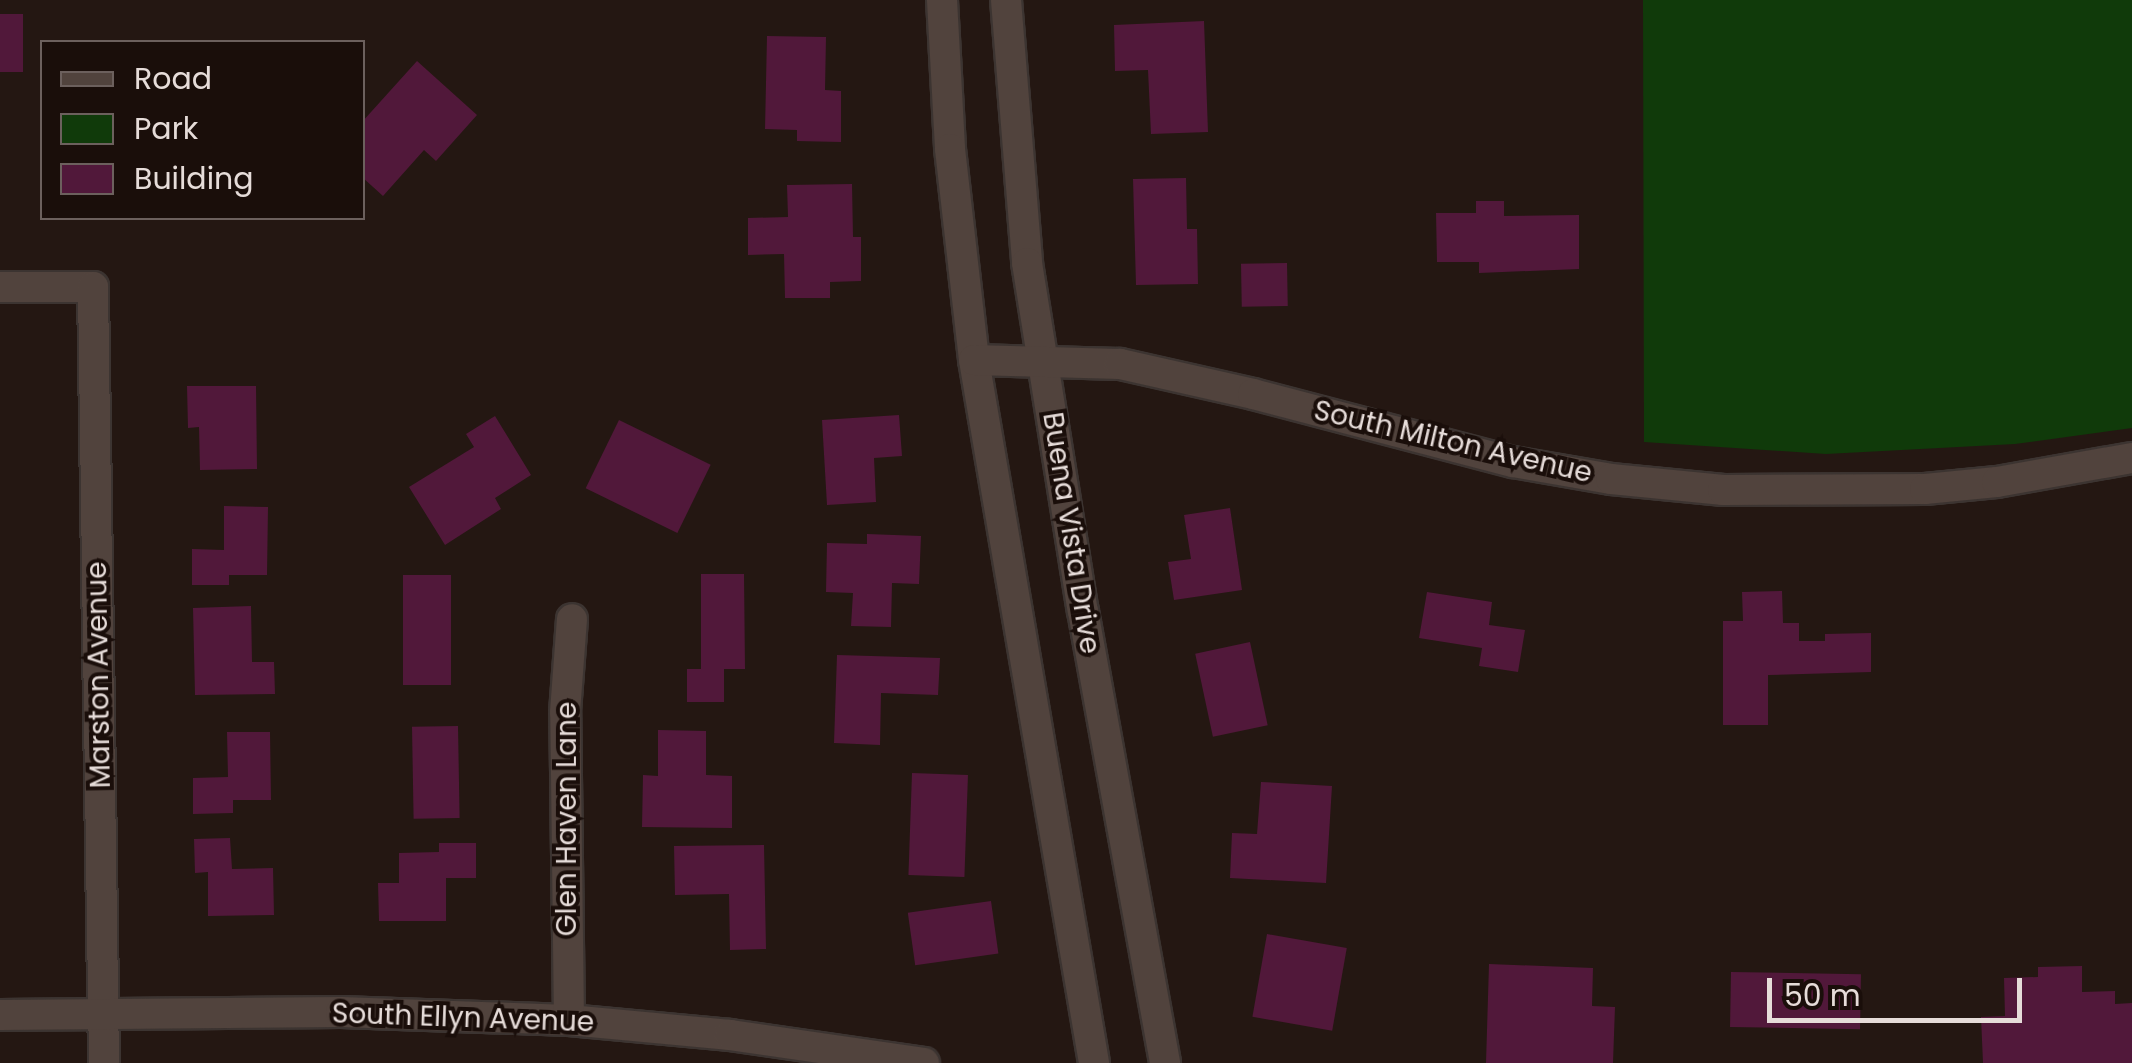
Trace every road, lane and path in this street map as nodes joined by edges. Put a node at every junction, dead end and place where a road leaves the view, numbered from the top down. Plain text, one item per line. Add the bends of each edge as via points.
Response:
1 (942, 0) edge
2 (1006, 0) edge
3 (0, 287) edge
4 (974, 360) junction
5 (1042, 360) junction
6 (2132, 458) edge
7 (572, 619) dead end
8 (0, 1016) edge
9 (104, 1016) junction
10 (568, 1020) junction
11 (104, 1063) edge
12 (924, 1063) edge
13 (1094, 1063) edge
14 (1165, 1063) edge

1 - 4 street via 950,148
2 - 5 street, Buena Vista Drive via 1018,173
3 - 9 street, Marston Avenue via 93,287
4 - 5 street, South Milton Avenue
4 - 13 street
5 - 6 street, South Milton Avenue via 1120,364 1513,462 1611,479 1871,492 1996,482
5 - 14 street, Buena Vista Drive
7 - 10 street, Glen Haven Lane via 564,712
8 - 9 street, South Ellyn Avenue
9 - 10 street, South Ellyn Avenue via 341,1012
9 - 11 street, Marston Avenue
10 - 12 street, South Ellyn Avenue

